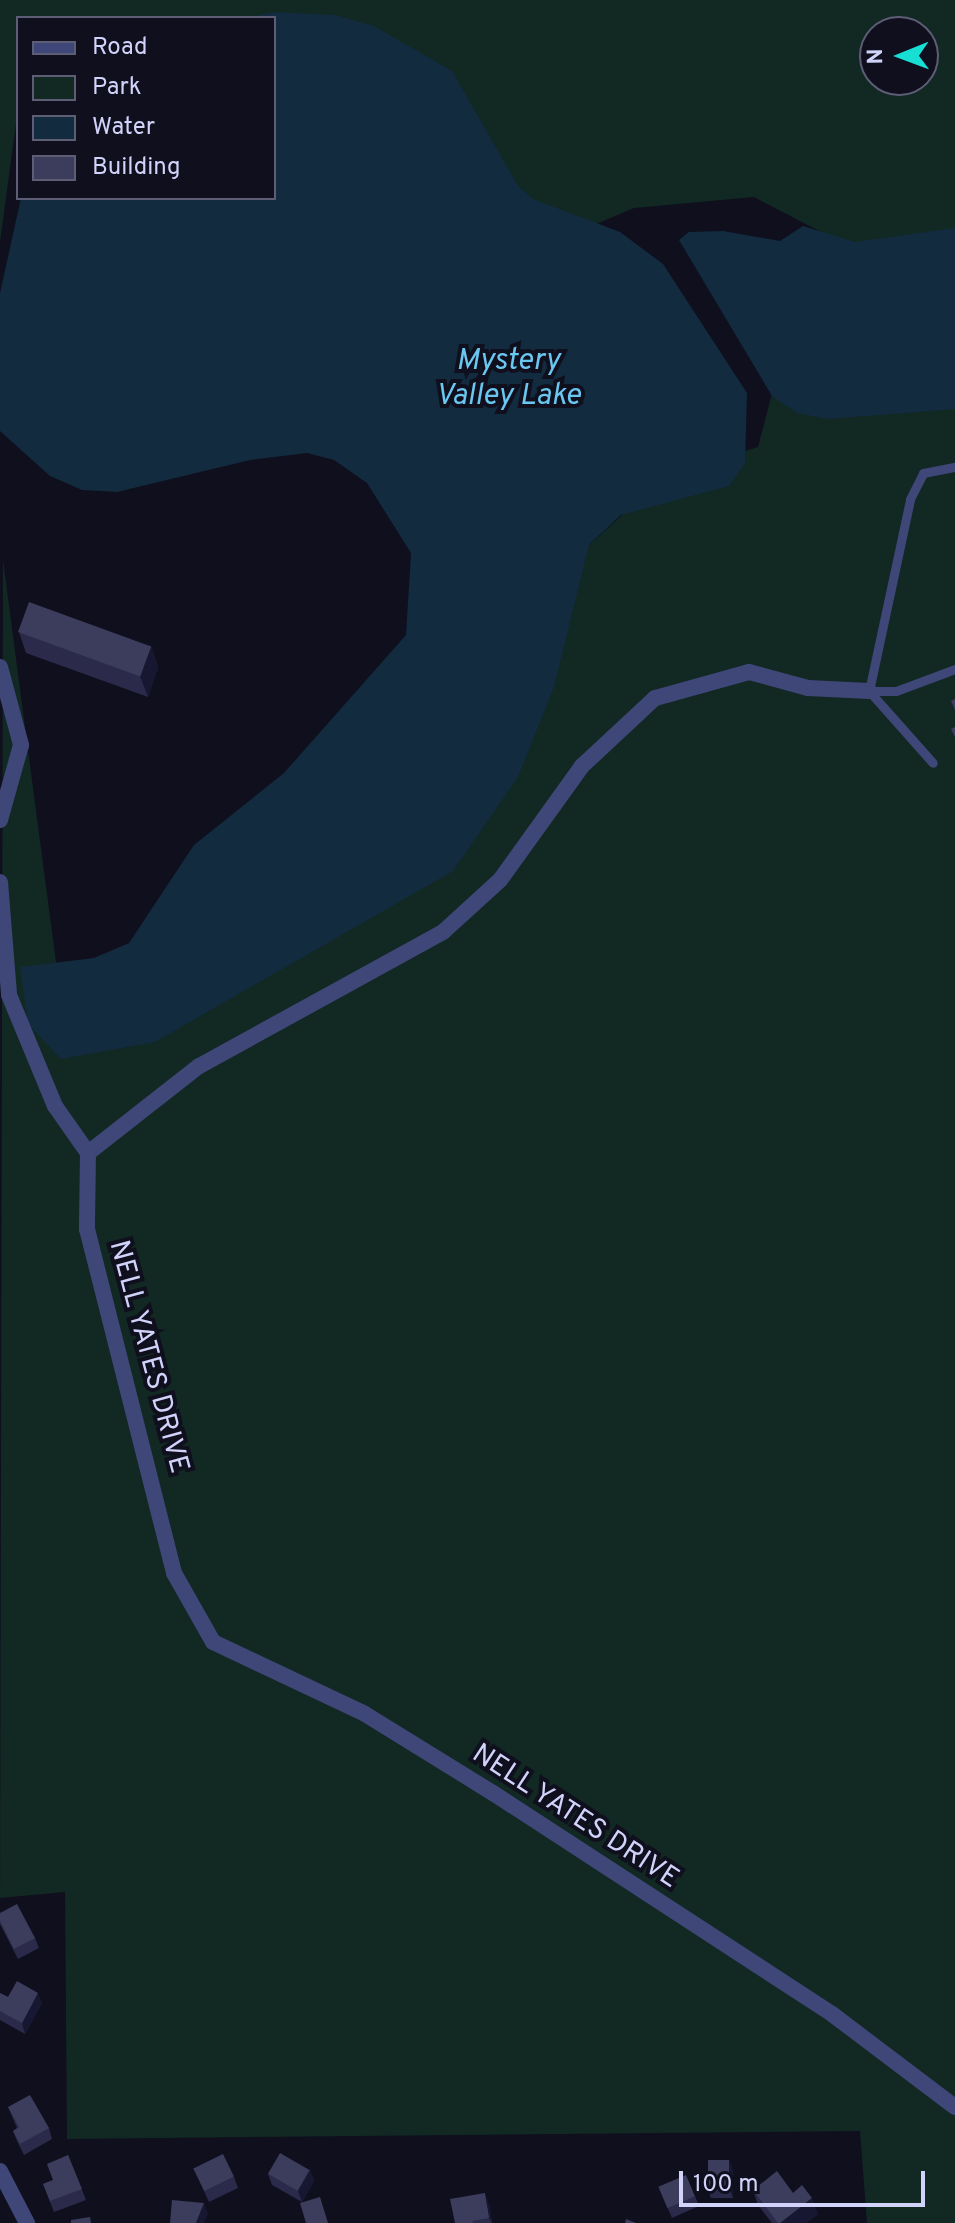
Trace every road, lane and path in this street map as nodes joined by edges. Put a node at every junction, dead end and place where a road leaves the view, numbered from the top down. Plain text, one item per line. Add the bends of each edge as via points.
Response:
1 (955, 467) edge
2 (0, 667) edge
3 (955, 669) edge
4 (869, 691) junction
5 (933, 763) dead end
6 (0, 820) edge
7 (0, 882) edge
8 (88, 1153) junction
9 (955, 2107) edge
10 (0, 2171) edge
11 (25, 2222) edge

1 - 4 lane via 923,473 910,499
2 - 6 street via 21,745
3 - 4 lane via 896,691
4 - 5 lane
4 - 8 street via 808,688 749,672 655,698 582,766 500,880 443,932 199,1066
7 - 8 street via 9,995 55,1106
8 - 9 street, NELL YATES DRIVE via 91,1261 174,1573 213,1642 365,1714 493,1793 832,2014
10 - 11 street

